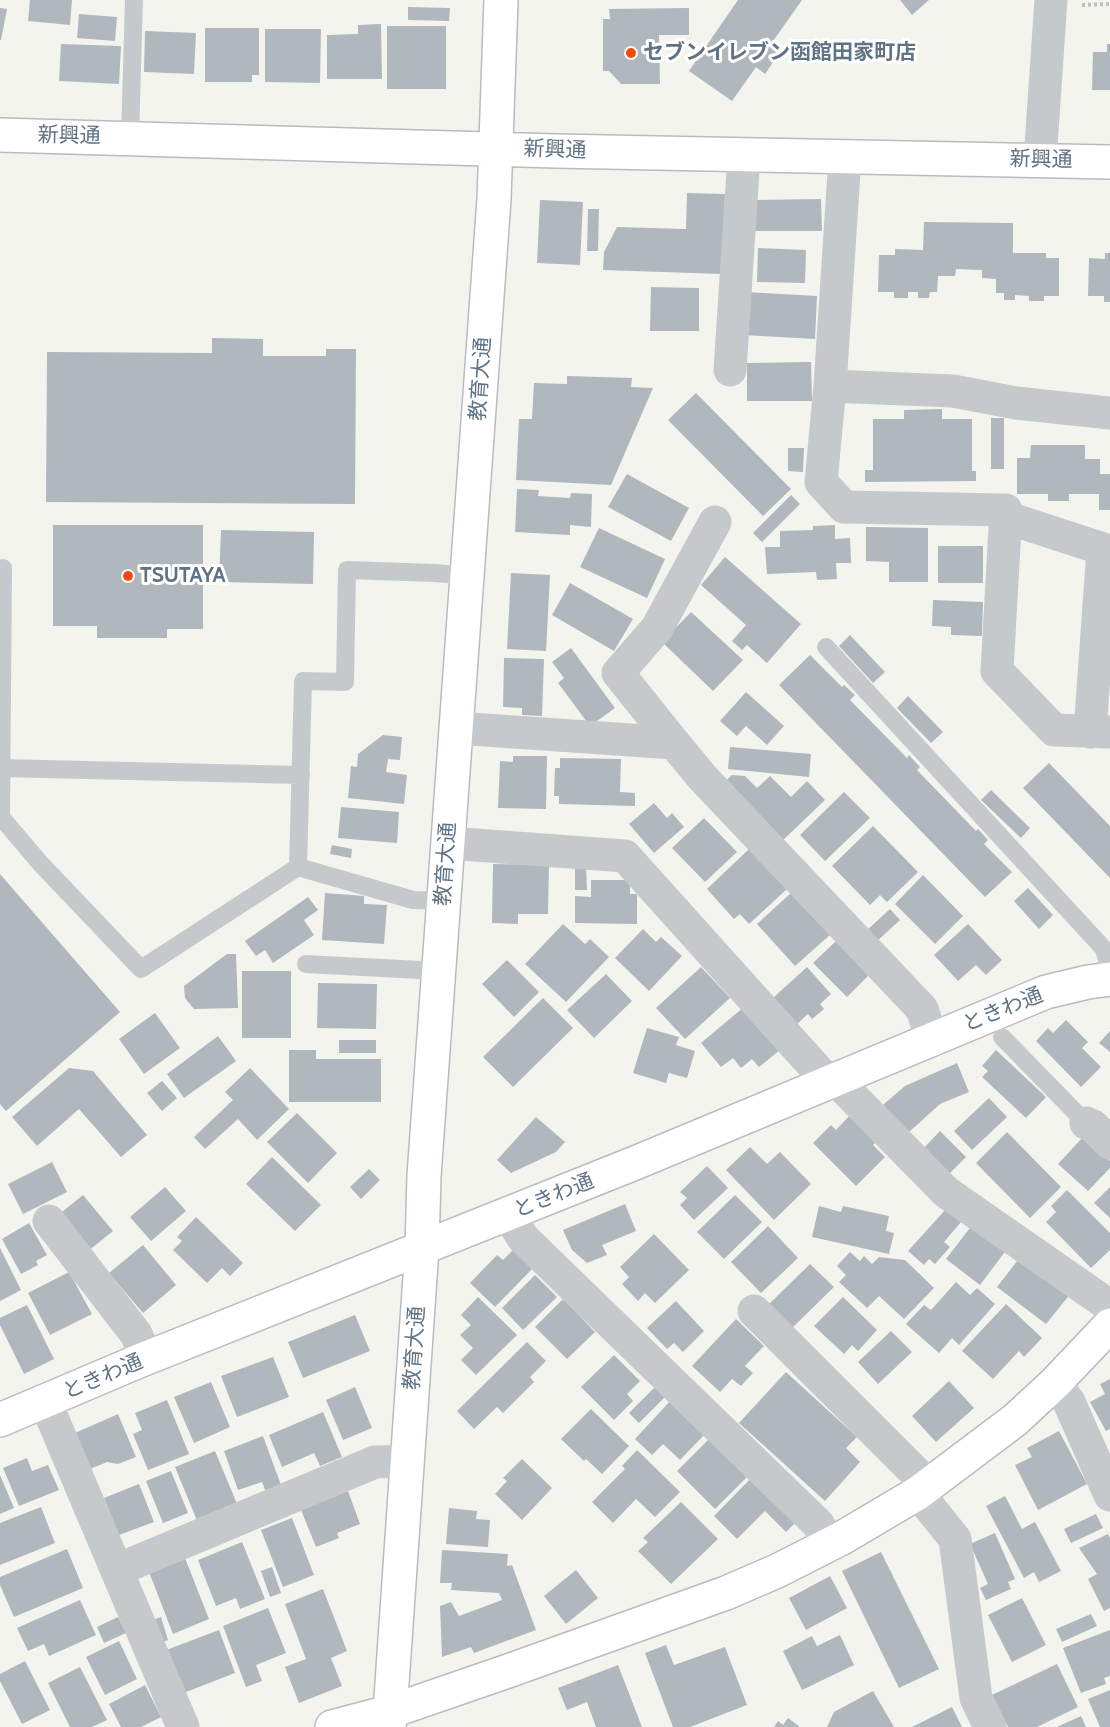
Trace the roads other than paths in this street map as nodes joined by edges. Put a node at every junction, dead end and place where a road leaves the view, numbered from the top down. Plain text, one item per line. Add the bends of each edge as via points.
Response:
1 (134, 0) edge
2 (501, 0) edge
3 (1052, 0) edge
4 (0, 135) edge
5 (130, 137) junction
6 (497, 148) junction
7 (744, 155) junction
8 (845, 157) junction
9 (1040, 160) junction
10 (1110, 162) edge
11 (730, 370) dead end
12 (830, 386) junction
13 (1110, 413) edge
14 (1005, 517) junction
15 (715, 522) dead end
16 (3, 568) dead end
17 (467, 576) junction
18 (826, 647) dead end
19 (456, 728) junction
20 (1100, 732) edge
21 (674, 743) junction
22 (1, 768) edge
23 (301, 775) junction
24 (1, 817) edge
25 (448, 843) junction
26 (298, 867) junction
27 (444, 901) junction
28 (306, 964) dead end
29 (439, 970) junction
30 (1110, 971) edge
31 (1110, 979) edge
32 (1002, 1037) dead end
33 (932, 1040) junction
34 (832, 1082) junction
35 (1098, 1133) edge
36 (508, 1214) junction
37 (49, 1221) dead end
38 (422, 1248) junction
39 (1110, 1306) edge
40 (754, 1311) dead end
41 (1110, 1325) edge
42 (147, 1358) junction
43 (1056, 1383) junction
44 (45, 1401) junction
45 (3, 1412) edge
46 (406, 1461) junction
47 (924, 1489) junction
48 (1110, 1495) edge
49 (830, 1544) junction
50 (117, 1570) junction
51 (389, 1720) edge
52 (183, 1727) edge
53 (332, 1727) edge
54 (990, 1727) edge

1 - 5 lane
2 - 6 street, 教育大通
3 - 9 street
4 - 5 street, 新興通
5 - 6 street, 新興通
6 - 7 street, 新興通
6 - 17 street, 教育大通
7 - 8 street, 新興通
7 - 11 street
8 - 9 street, 新興通
8 - 12 street
9 - 10 street, 新興通
12 - 13 street via 953,391 1016,403
12 - 14 street via 821,482 844,507 1006,510
14 - 20 street via 997,671 1054,730
14 - 20 street via 1103,549
15 - 21 street via 657,628 618,673
16 - 22 lane
17 - 19 street, 教育大通
17 - 23 lane via 346,570 345,682 303,681
18 - 30 lane via 1104,949
19 - 21 street
19 - 25 street, 教育大通
21 - 33 street via 922,1009
22 - 23 lane
22 - 24 lane
23 - 26 lane
24 - 26 lane via 141,969
25 - 27 street, 教育大通
25 - 34 street via 626,856
26 - 27 lane via 413,900
27 - 29 street, 教育大通
28 - 29 lane
29 - 38 street, 教育大通
31 - 33 street, ときわ通 via 1046,992
32 - 35 lane
33 - 34 street, ときわ通
34 - 36 street, ときわ通
34 - 39 street via 946,1192
36 - 38 street, ときわ通
36 - 49 street via 523,1238 818,1524
37 - 42 street via 136,1334
38 - 42 street, ときわ通
38 - 46 street, 教育大通
40 - 47 street
41 - 43 street
42 - 44 street, ときわ通
43 - 47 street via 1015,1420
43 - 48 street via 1069,1402
44 - 45 street, ときわ通
44 - 50 street
46 - 50 street via 375,1462
46 - 51 street, 教育大通
47 - 49 street
47 - 54 street via 955,1539 976,1698
49 - 51 street via 726,1593
50 - 52 street
51 - 53 street

